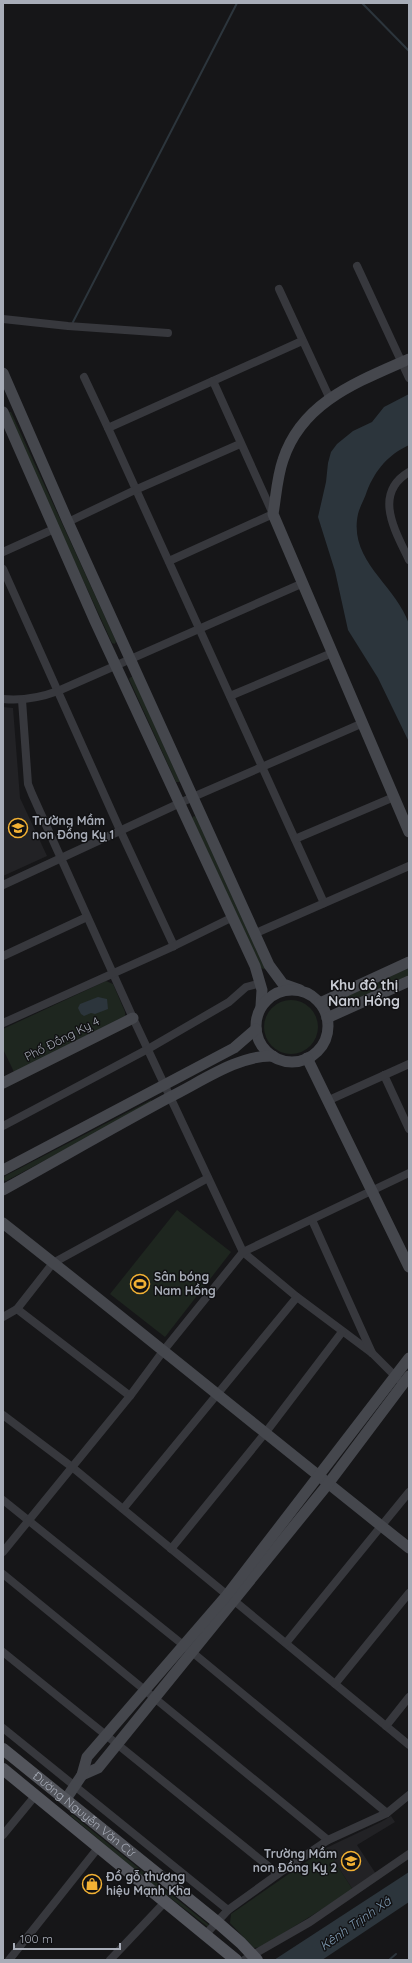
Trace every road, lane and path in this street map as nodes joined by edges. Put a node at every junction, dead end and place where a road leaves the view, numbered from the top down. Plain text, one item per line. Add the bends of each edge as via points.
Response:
1 (357, 266) dead end
2 (279, 289) dead end
3 (3, 319) edge
4 (168, 333) dead end
5 (302, 341) junction
6 (405, 361) edge
7 (84, 377) dead end
8 (409, 378) edge
9 (4, 379) edge
10 (214, 381) junction
11 (330, 399) junction
12 (3, 412) edge
13 (108, 428) junction
14 (240, 444) junction
15 (409, 472) edge
16 (135, 490) junction
17 (277, 492) junction
18 (264, 494) junction
19 (273, 514) junction
20 (68, 522) junction
21 (54, 529) junction
22 (3, 552) edge
23 (409, 560) edge
24 (169, 562) junction
25 (3, 569) edge
26 (301, 584) junction
27 (199, 629) junction
28 (332, 653) junction
29 (130, 660) junction
30 (116, 666) junction
31 (58, 691) junction
32 (230, 696) junction
33 (3, 699) edge
34 (22, 700) junction
35 (363, 723) junction
36 (262, 766) junction
37 (193, 797) junction
38 (394, 797) junction
39 (180, 803) junction
40 (120, 830) junction
41 (409, 832) edge
42 (295, 839) junction
43 (60, 858) junction
44 (409, 866) edge
45 (3, 885) edge
46 (324, 903) junction
47 (87, 917) junction
48 (231, 918) junction
49 (256, 933) junction
50 (174, 946) junction
51 (3, 956) edge
52 (409, 962) edge
53 (114, 973) junction
54 (409, 981) edge
55 (261, 983) junction
56 (300, 990) junction
57 (320, 1003) junction
58 (261, 1006) junction
59 (133, 1018) junction
60 (327, 1018) junction
61 (3, 1023) edge
62 (256, 1029) junction
63 (148, 1050) junction
64 (273, 1056) junction
65 (307, 1058) junction
66 (409, 1064) edge
67 (384, 1075) junction
68 (3, 1083) edge
69 (165, 1084) junction
70 (172, 1097) junction
71 (327, 1101) junction
72 (3, 1126) edge
73 (409, 1129) edge
74 (3, 1170) edge
75 (409, 1173) edge
76 (208, 1178) junction
77 (3, 1190) edge
78 (371, 1191) junction
79 (312, 1220) junction
80 (3, 1223) edge
81 (243, 1252) junction
82 (53, 1262) junction
83 (409, 1267) edge
84 (297, 1297) junction
85 (17, 1309) junction
86 (3, 1317) edge
87 (342, 1332) junction
88 (164, 1350) junction
89 (372, 1353) junction
90 (409, 1358) edge
91 (394, 1375) junction
92 (406, 1380) edge
93 (218, 1393) junction
94 (130, 1396) junction
95 (3, 1415) edge
96 (266, 1432) junction
97 (72, 1467) junction
98 (318, 1476) junction
99 (328, 1484) junction
100 (409, 1492) edge
101 (3, 1500) edge
102 (123, 1509) junction
103 (29, 1521) junction
104 (382, 1526) junction
105 (409, 1548) edge
106 (171, 1549) junction
107 (3, 1552) edge
108 (3, 1574) edge
109 (409, 1593) edge
110 (230, 1598) junction
111 (286, 1643) junction
112 (188, 1649) junction
113 (3, 1652) edge
114 (335, 1684) junction
115 (150, 1695) junction
116 (409, 1697) edge
117 (386, 1726) junction
118 (3, 1728) edge
119 (107, 1736) junction
120 (117, 1744) junction
121 (409, 1745) edge
122 (3, 1749) edge
123 (3, 1770) edge
124 (82, 1775) junction
125 (75, 1785) junction
126 (409, 1795) edge
127 (35, 1796) junction
128 (66, 1799) junction
129 (387, 1813) junction
130 (3, 1835) edge
131 (328, 1840) junction
132 (98, 1848) junction
133 (409, 1854) edge
134 (278, 1874) junction
135 (164, 1903) junction
136 (228, 1910) junction
137 (216, 1922) junction
138 (205, 1934) junction
139 (253, 1958) edge
140 (8, 1960) edge
141 (110, 1960) edge
142 (236, 1960) edge

1 - 6 street
2 - 5 street
3 - 4 street
5 - 10 street
5 - 11 street
6 - 8 street
6 - 11 street via 351,386
7 - 13 street
9 - 20 street
10 - 13 street
10 - 14 street
11 - 17 street via 308,416 292,439 283,461
12 - 21 street
13 - 16 street
14 - 16 street
14 - 18 street
15 - 23 street via 394,487 389,506 392,525
16 - 20 street
16 - 24 street
17 - 18 street via 271,498
17 - 19 street
18 - 19 street
19 - 24 street
19 - 26 street
20 - 29 street
21 - 22 street
21 - 30 street
24 - 27 street
25 - 31 street
26 - 27 street
26 - 28 street
27 - 29 street
27 - 32 street
28 - 32 street
28 - 35 street
29 - 30 street
29 - 37 street
30 - 31 street
30 - 39 street
31 - 34 street
31 - 40 street
32 - 36 street
33 - 34 street
34 - 43 street via 28,784
35 - 36 street
35 - 38 street
36 - 37 street
36 - 42 street
37 - 39 street
37 - 49 street
38 - 41 street
38 - 42 street
39 - 40 street
39 - 48 street
40 - 43 street
40 - 50 street
42 - 46 street
43 - 45 street
43 - 47 street
44 - 46 street
46 - 49 street
47 - 51 street
47 - 53 street
48 - 50 street
48 - 55 street
49 - 56 street via 269,965 279,980 286,986
50 - 53 street
52 - 57 street
53 - 59 street
53 - 61 street
54 - 60 street
55 - 58 street
55 - 63 street via 246,987 229,1002
56 - 57 street
56 - 58 street via 280,991
57 - 60 street
58 - 62 street via 256,1017
59 - 63 street
59 - 68 street, Phố Đồng Kỵ 4
60 - 65 street via 325,1040 318,1051
62 - 64 street via 262,1047
62 - 69 street via 233,1049
63 - 69 street
63 - 72 street
64 - 65 street via 290,1062
64 - 70 street via 254,1057 238,1062
65 - 71 street
66 - 67 street
67 - 71 street
67 - 73 street
69 - 70 street
69 - 74 street
70 - 76 street
70 - 77 street
71 - 78 street
75 - 78 street
76 - 81 street
76 - 82 street
78 - 79 street
78 - 83 street
79 - 81 street
79 - 89 street
80 - 82 street
81 - 84 street
81 - 88 street
82 - 85 street
82 - 88 street
84 - 87 street
84 - 93 street
85 - 86 street
85 - 94 street
87 - 89 street
87 - 96 street
88 - 93 street
88 - 94 street
89 - 91 street
90 - 91 street
91 - 92 street
91 - 98 street
92 - 99 street
93 - 96 street
93 - 102 street
94 - 97 street
95 - 97 street
96 - 98 street
96 - 106 street
97 - 102 street
97 - 103 street
98 - 99 street
98 - 110 street
99 - 104 street
99 - 110 street
100 - 104 street
101 - 103 street
102 - 106 street
103 - 107 street
103 - 112 street
104 - 105 street
104 - 111 street
106 - 110 street
108 - 115 street
109 - 114 street
110 - 111 street
110 - 112 street
111 - 114 street
112 - 115 street
112 - 129 street
113 - 119 street
114 - 117 street
115 - 119 street
115 - 120 street
115 - 131 street
116 - 117 street
117 - 121 street
118 - 125 street
119 - 120 street
119 - 124 street via 87,1757
120 - 124 street via 98,1768
120 - 134 street
122 - 128 main road, Đường Nguyễn Văn Cừ
123 - 127 main road, Đường Nguyễn Văn Cừ
124 - 125 street
125 - 128 street
125 - 136 street
126 - 129 street
127 - 130 street
127 - 132 main road, Đường Nguyễn Văn Cừ
128 - 137 main road, Đường Nguyễn Văn Cừ
129 - 131 street
131 - 134 street
132 - 135 main road, Đường Nguyễn Văn Cừ
132 - 140 street
133 - 139 street
134 - 136 street
135 - 138 main road, Đường Nguyễn Văn Cừ
135 - 141 street
136 - 137 street
137 - 138 street
137 - 139 main road, Đường Nguyễn Văn Cừ
138 - 142 main road, Đường Nguyễn Văn Cừ

